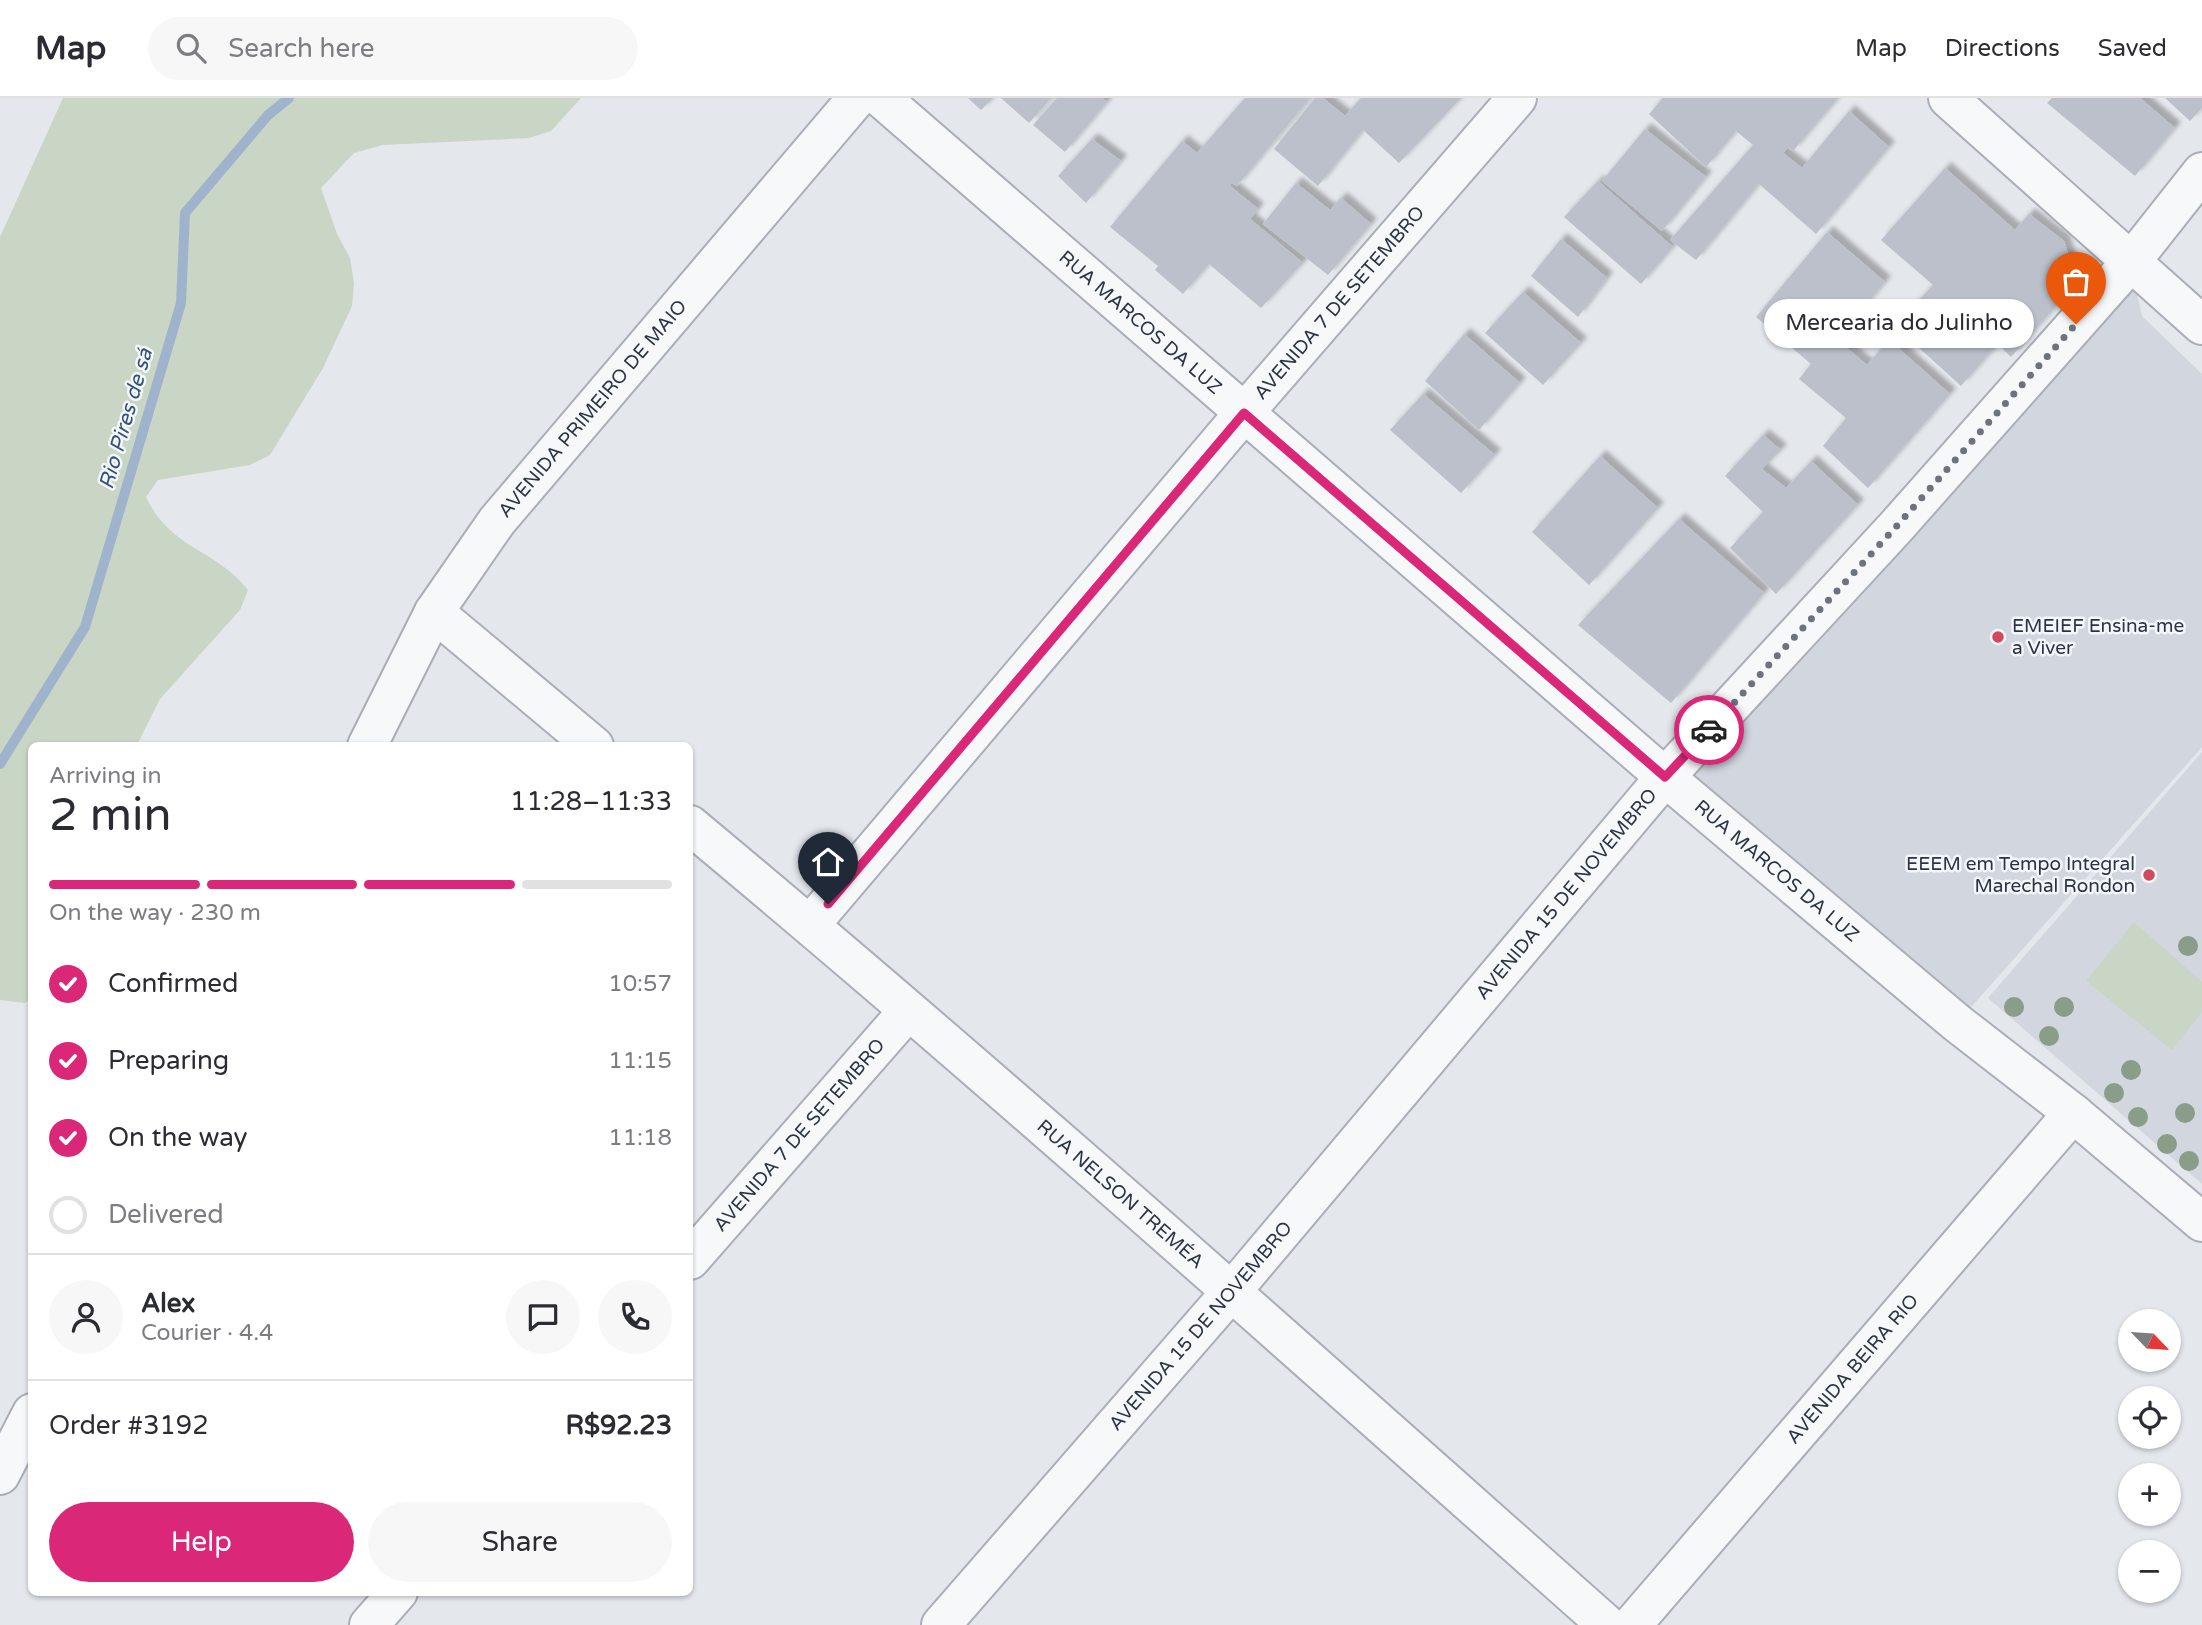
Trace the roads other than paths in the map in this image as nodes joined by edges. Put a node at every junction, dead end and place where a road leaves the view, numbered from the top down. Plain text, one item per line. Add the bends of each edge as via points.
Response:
1 (857, 98) edge
2 (881, 98) edge
3 (1517, 98) edge
4 (1948, 98) edge
5 (2202, 172) edge
6 (2130, 262) junction
7 (2202, 325) edge
8 (1244, 413) junction
9 (434, 612) junction
10 (369, 742) edge
11 (589, 742) edge
12 (1665, 777) junction
13 (693, 828) edge
14 (810, 925) junction
15 (908, 1011) junction
16 (2073, 1113) junction
17 (2202, 1222) edge
18 (693, 1257) edge
19 (1231, 1292) junction
20 (28, 1421) edge
21 (0, 1475) edge
22 (394, 1596) edge
23 (369, 1625) edge
24 (941, 1625) edge
25 (1607, 1625) edge
26 (1632, 1625) edge

1 - 9 street, AVENIDA PRIMEIRO DE MAIO via 497,521
2 - 8 street, RUA MARCOS DA LUZ
3 - 8 street, AVENIDA 7 DE SETEMBRO
4 - 6 street
5 - 6 street, AVENIDA 15 DE NOVEMBRO
6 - 7 street
6 - 12 street, AVENIDA 15 DE NOVEMBRO via 1895,528
8 - 12 street, RUA MARCOS DA LUZ
8 - 14 street, AVENIDA 7 DE SETEMBRO
9 - 10 street, AVENIDA PRIMEIRO DE MAIO
9 - 11 street
12 - 16 street, RUA MARCOS DA LUZ via 1957,1023
12 - 19 street, AVENIDA 15 DE NOVEMBRO
13 - 14 street, RUA NELSON TREMÉA
14 - 15 street, RUA NELSON TREMÉA
15 - 18 street, AVENIDA 7 DE SETEMBRO
15 - 19 street, RUA NELSON TREMÉA
16 - 17 street, RUA MARCOS DA LUZ
16 - 26 street, AVENIDA BEIRA RIO
19 - 24 street, AVENIDA 15 DE NOVEMBRO
19 - 25 street, RUA NELSON TREMÉA
20 - 21 street
22 - 23 street

